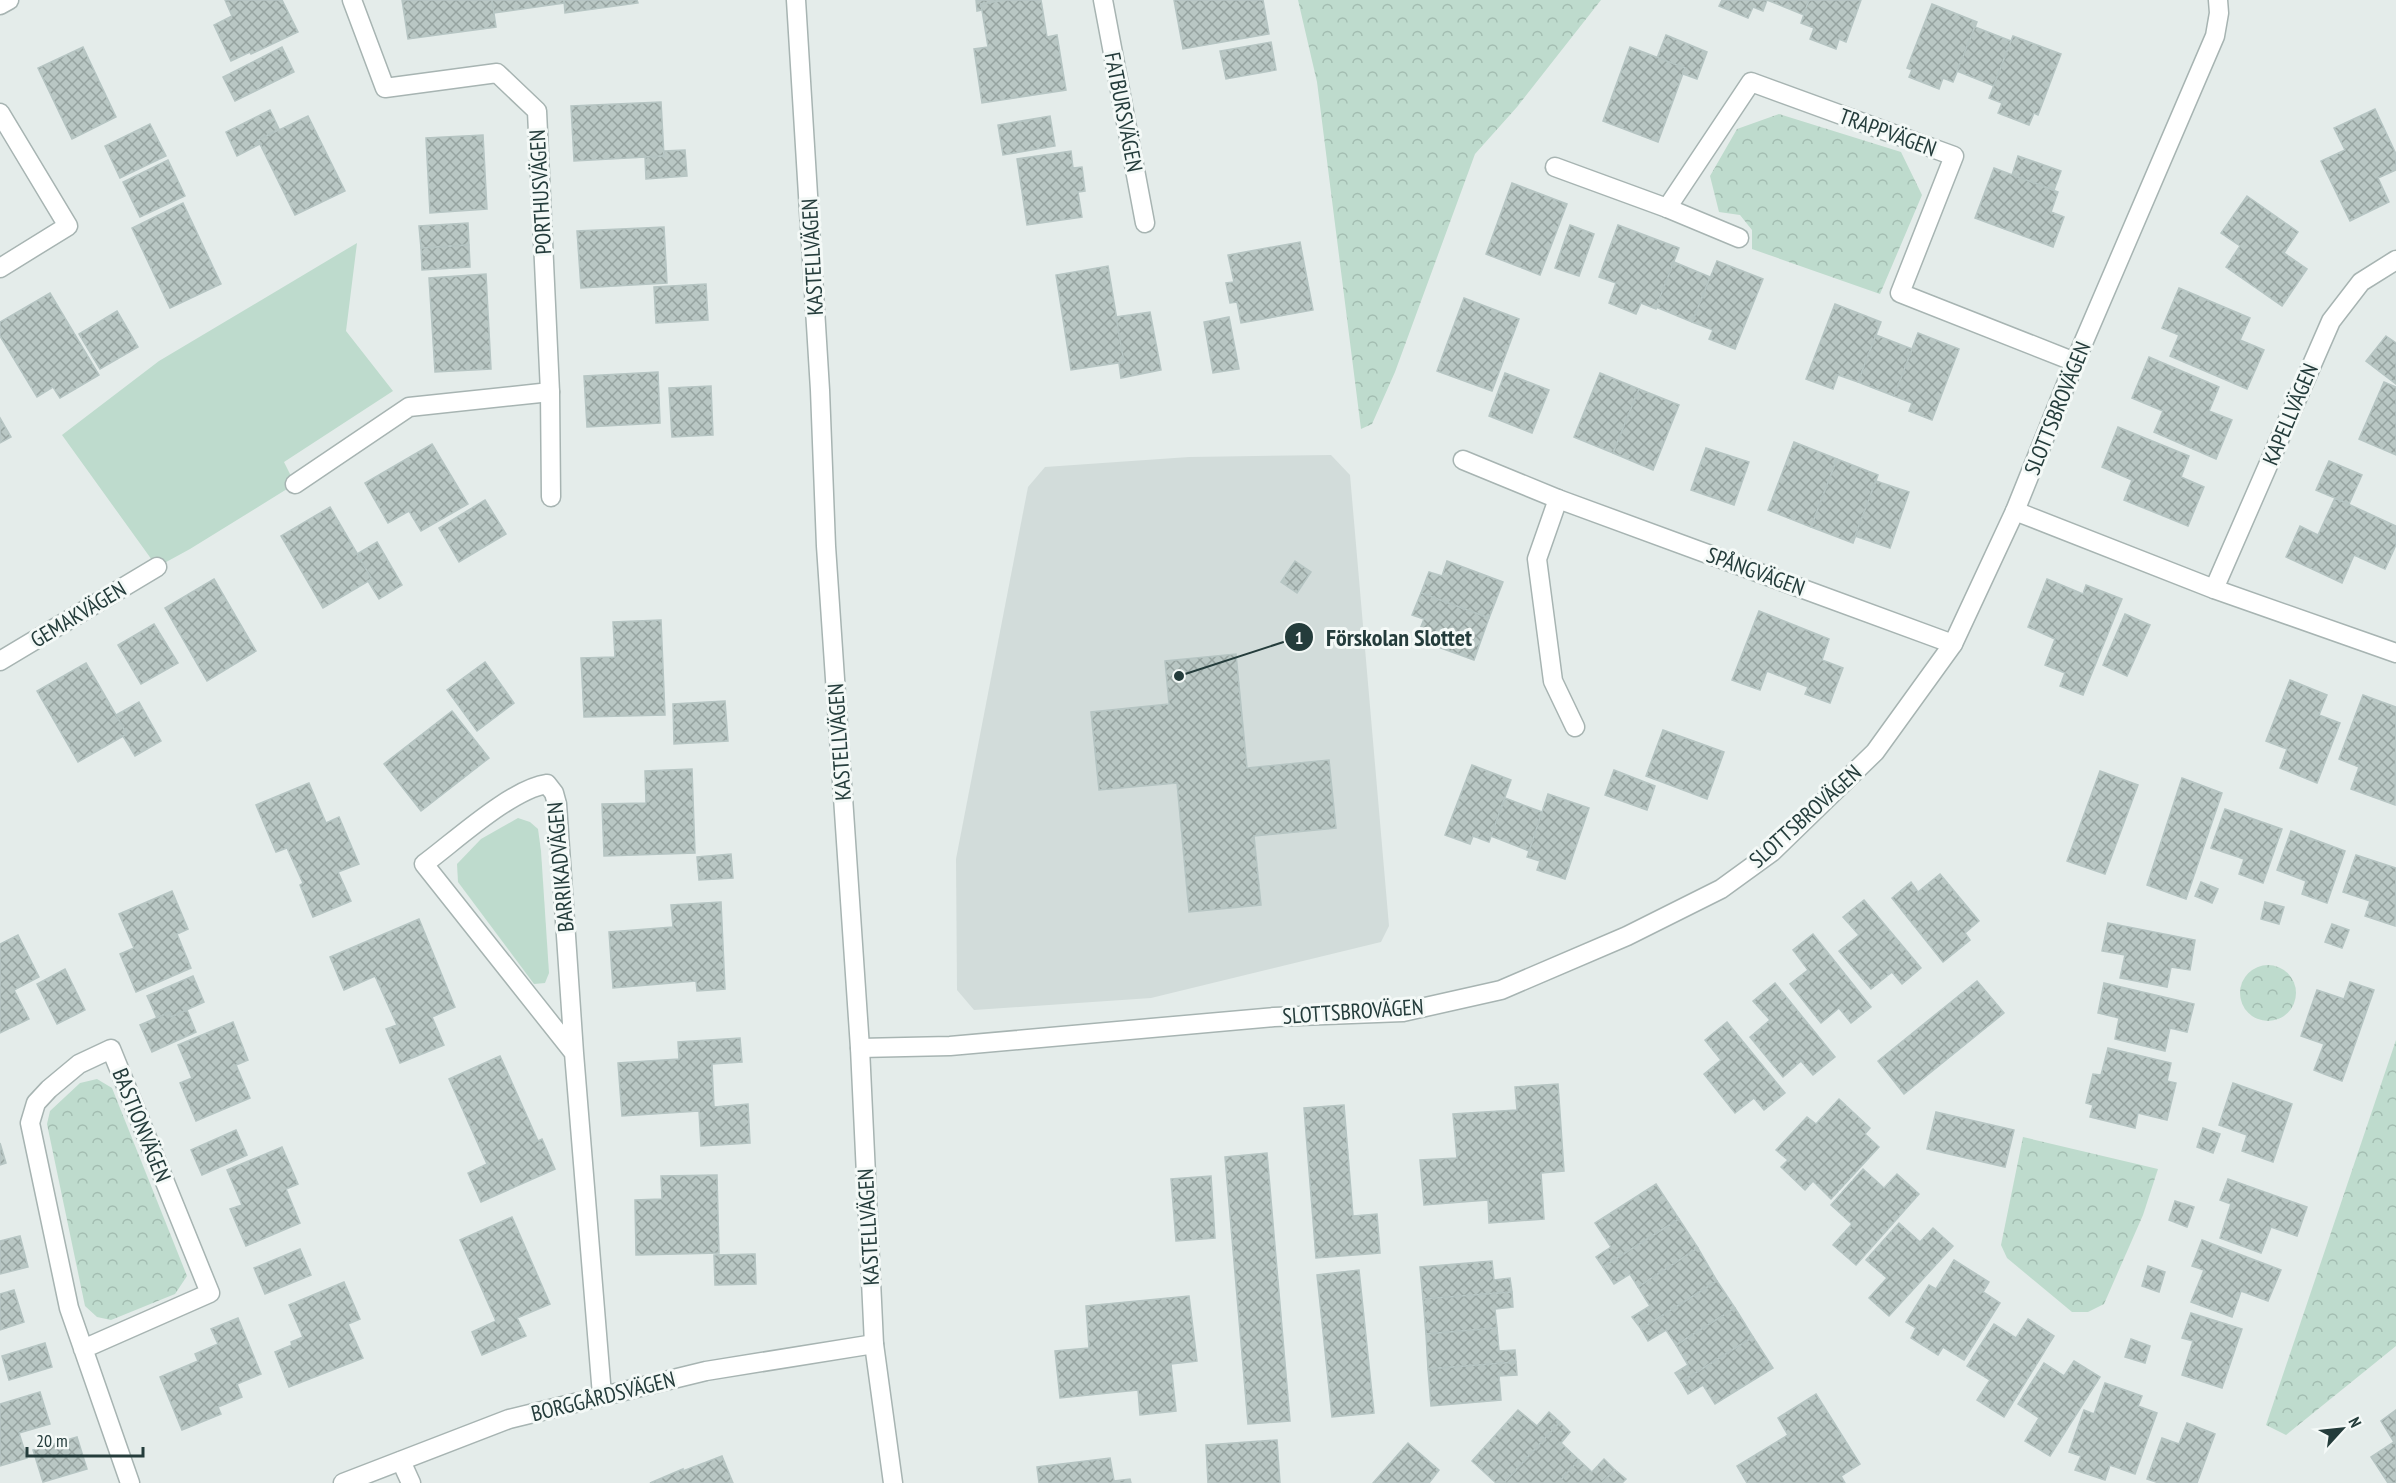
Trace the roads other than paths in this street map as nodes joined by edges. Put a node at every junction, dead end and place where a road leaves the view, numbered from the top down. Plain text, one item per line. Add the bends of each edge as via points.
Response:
1 (9, 0) edge
2 (352, 0) edge
3 (796, 0) edge
4 (1103, 0) edge
5 (2218, 0) edge
6 (0, 5) edge
7 (0, 113) edge
8 (1555, 167) dead end
9 (1666, 208) junction
10 (1145, 223) dead end
11 (1739, 238) dead end
12 (2396, 260) edge
13 (0, 268) edge
14 (2075, 362) junction
15 (550, 392) junction
16 (1463, 460) dead end
17 (295, 484) dead end
18 (551, 496) dead end
19 (1558, 499) junction
20 (2015, 511) junction
21 (157, 567) dead end
22 (2214, 589) junction
23 (1953, 644) junction
24 (2396, 652) edge
25 (0, 661) edge
26 (1575, 727) dead end
27 (860, 1048) junction
28 (574, 1053) junction
29 (874, 1344) junction
30 (83, 1349) junction
31 (602, 1395) junction
32 (401, 1461) junction
33 (130, 1483) edge
34 (343, 1483) edge
35 (411, 1483) edge
36 (893, 1483) edge

1 - 6 street
2 - 15 street, PORTHUSVÄGEN via 385,88 497,73 537,111
3 - 27 street, KASTELLVÄGEN via 826,546
4 - 10 street, FATBURSVÄGEN
5 - 14 street, SLOTTSBROVÄGEN via 2215,36
7 - 13 street via 68,226
8 - 9 street
9 - 11 street
9 - 14 street, TRAPPVÄGEN via 1751,82 1954,156 1900,293
12 - 22 street, KAPELLVÄGEN via 2361,282 2331,321
14 - 20 street, SLOTTSBROVÄGEN
15 - 17 street via 409,407
15 - 18 street, PORTHUSVÄGEN
16 - 19 street, SPÅNGVÄGEN
19 - 23 street, SPÅNGVÄGEN
19 - 26 street via 1537,559 1553,681
20 - 22 street
20 - 23 street, SLOTTSBROVÄGEN
21 - 25 street, GEMAKVÄGEN
22 - 24 street
23 - 27 street, SLOTTSBROVÄGEN via 1875,752 1772,852 1721,889 1627,936 1501,990 1403,1012 1274,1017 950,1046
27 - 29 street, KASTELLVÄGEN
28 - 28 street, BARRIKADVÄGEN via 557,804 546,784 535,786 502,806 424,864
28 - 31 street, BARRIKADVÄGEN
29 - 31 street, BORGGÅRDSVÄGEN via 706,1371
29 - 36 street, KASTELLVÄGEN
30 - 30 street, BASTIONVÄGEN via 69,1308 30,1123 36,1103 49,1089 79,1064 111,1049 210,1293
30 - 33 street, BASTIONVÄGEN
31 - 32 street, BORGGÅRDSVÄGEN via 509,1419
32 - 34 street, BORGGÅRDSVÄGEN
32 - 35 street

